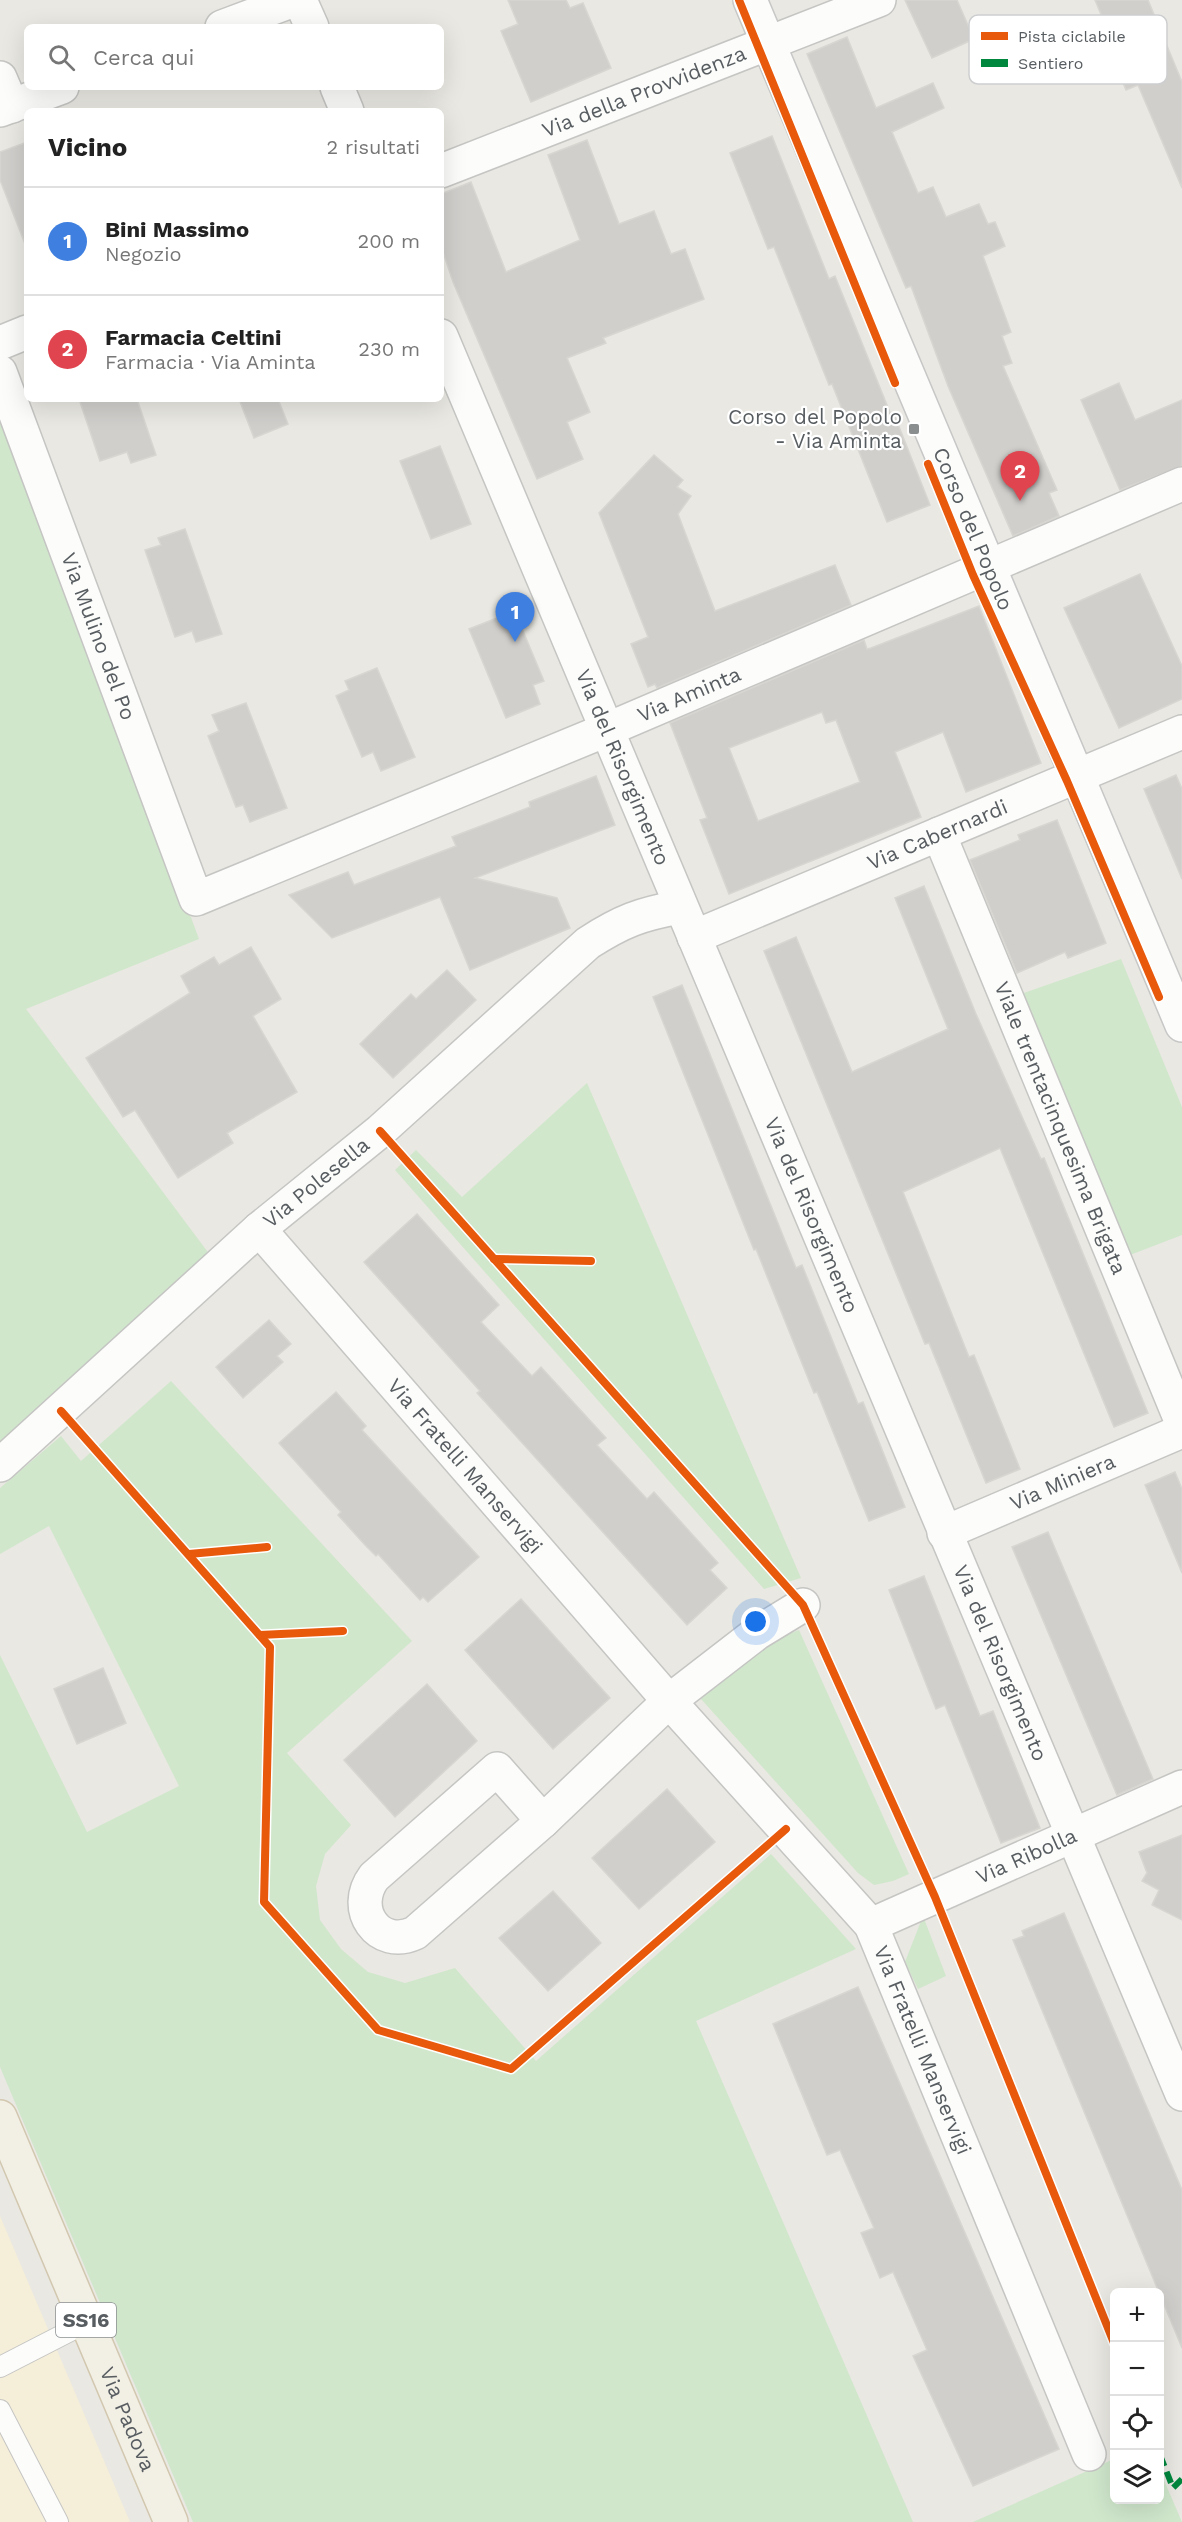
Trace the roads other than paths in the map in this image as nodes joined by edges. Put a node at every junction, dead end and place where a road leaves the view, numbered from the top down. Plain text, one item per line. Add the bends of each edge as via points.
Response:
1 (294, 0) edge
2 (300, 0) edge
3 (750, 0) edge
4 (879, 0) edge
5 (230, 24) edge
6 (311, 24) edge
7 (768, 43) junction
8 (46, 90) edge
9 (338, 90) edge
10 (4, 98) edge
11 (346, 108) edge
12 (444, 170) edge
13 (24, 333) edge
14 (0, 343) edge
15 (444, 343) edge
16 (0, 372) edge
17 (1182, 484) edge
18 (989, 568) junction
19 (606, 730) junction
20 (1182, 732) edge
21 (1077, 776) junction
22 (939, 834) junction
23 (196, 899) joint
24 (680, 907) junction
25 (694, 937) junction
26 (1182, 1025) edge
27 (259, 1229) junction
28 (1182, 1423) edge
29 (1182, 1431) edge
30 (0, 1465) edge
31 (944, 1533) junction
32 (803, 1605) dead end
33 (669, 1701) junction
34 (1182, 1787) edge
35 (543, 1821) junction
36 (1073, 1836) junction
37 (871, 1925) junction
38 (1182, 2094) edge
39 (3, 2133) edge
40 (90, 2330) junction
41 (0, 2367) edge
42 (0, 2410) edge
43 (1089, 2454) dead end
44 (58, 2522) edge
45 (171, 2522) edge

1 - 5 street
2 - 6 street
3 - 7 street, Corso del Popolo
4 - 7 street, Via della Provvidenza
7 - 12 street, Via della Provvidenza
7 - 18 street, Corso del Popolo
8 - 10 street
9 - 11 street
13 - 14 street
15 - 19 street, Via del Risorgimento
16 - 23 street, Via Mulino del Po
17 - 18 street, Via Aminta
18 - 19 street, Via Aminta
18 - 21 street, Corso del Popolo
19 - 23 street, Via Aminta
19 - 24 street, Via del Risorgimento
20 - 21 street, Via Cabernardi
21 - 22 street, Via Cabernardi
21 - 26 street, Corso del Popolo
22 - 25 street, Via Cabernardi
22 - 28 street, Viale trentacinquesima Brigata
24 - 25 street, Via del Risorgimento
24 - 27 street, Via Polesella via 641,914 588,943 380,1131
25 - 31 street, Via del Risorgimento
27 - 30 street, Via Polesella
27 - 33 street, Via Fratelli Manservigi
29 - 31 street, Via Miniera
31 - 36 street, Via del Risorgimento
32 - 33 street via 757,1634
33 - 35 street
33 - 37 street, Via Fratelli Manservigi
34 - 36 street, Via Ribolla
35 - 35 street via 497,1769 374,1877 364,1896 372,1924 387,1935 405,1938 415,1933
36 - 37 street, Via Ribolla
36 - 38 street, Via del Risorgimento
37 - 43 street, Via Fratelli Manservigi
39 - 40 main road, Via Padova / SS16
40 - 41 lane via 76,2328
40 - 45 main road, Via Padova / SS16
42 - 44 lane

